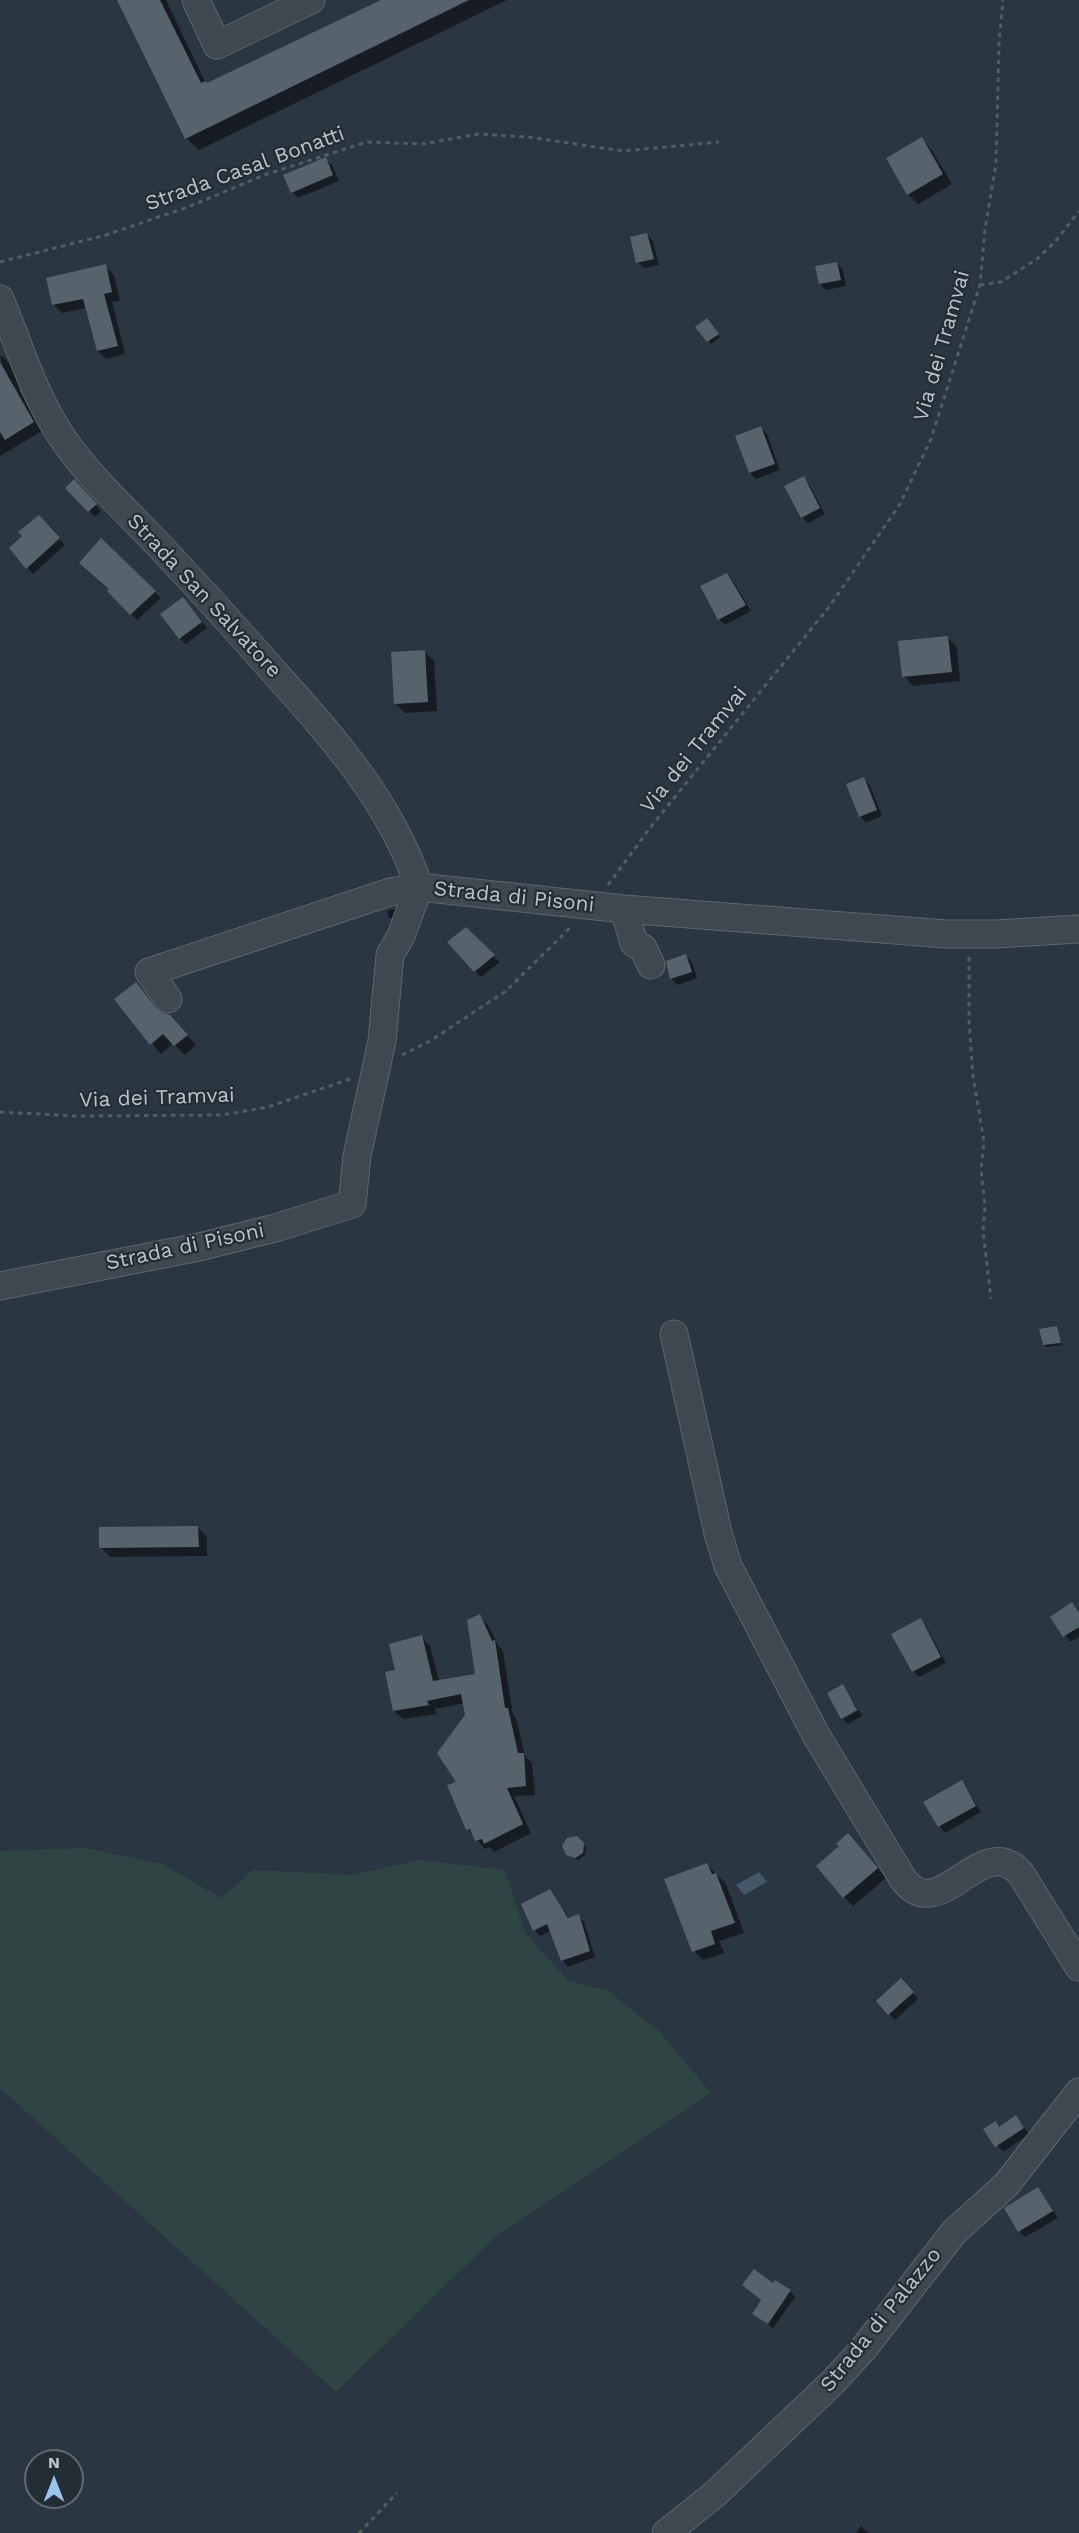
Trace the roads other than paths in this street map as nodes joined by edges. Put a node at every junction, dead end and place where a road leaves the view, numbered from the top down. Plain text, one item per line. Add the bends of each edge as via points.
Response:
1 (196, 0) edge
2 (311, 0) edge
3 (0, 299) edge
4 (419, 887) junction
5 (624, 909) junction
6 (1079, 929) edge
7 (651, 965) dead end
8 (168, 999) dead end
9 (0, 1286) edge
10 (674, 1334) dead end
11 (1079, 1967) edge
12 (1079, 2092) edge
13 (666, 2533) edge

1 - 2 street via 218,45
3 - 4 street, Strada San Salvatore via 40,397 63,438 93,477 299,699 348,760 397,833
4 - 5 street, Strada di Pisoni
4 - 8 street via 390,892 149,972
4 - 9 street, Strada di Pisoni via 390,955 382,1041 357,1156 352,1204 199,1247
5 - 6 street, Strada di Pisoni via 966,934
5 - 7 street via 634,943 643,948
10 - 11 street via 728,1566 816,1735 903,1880 914,1891 927,1894 990,1862 1010,1864 1021,1874
12 - 13 street, Strada di Palazzo via 1001,2192 948,2238 838,2377 715,2494

